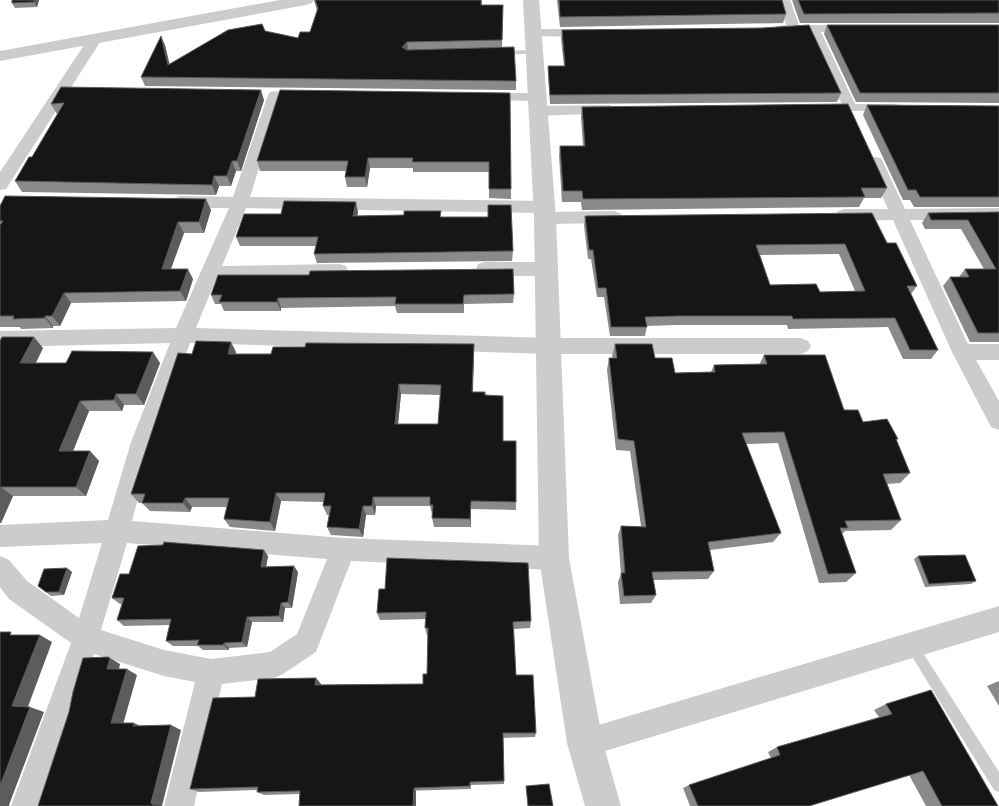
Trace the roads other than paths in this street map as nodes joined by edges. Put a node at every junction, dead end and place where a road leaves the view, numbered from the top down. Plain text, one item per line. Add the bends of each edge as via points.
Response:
1 (306, 0) edge
2 (531, 0) edge
3 (784, 0) edge
4 (276, 3) edge
5 (794, 28) junction
6 (812, 28) junction
7 (872, 28) edge
8 (768, 30) edge
9 (603, 33) edge
10 (95, 39) junction
11 (534, 43) junction
12 (496, 53) edge
13 (0, 56) edge
14 (62, 91) junction
15 (81, 91) edge
16 (255, 95) edge
17 (275, 95) junction
18 (294, 95) edge
19 (468, 96) edge
20 (537, 104) junction
21 (830, 108) edge
22 (850, 108) junction
23 (909, 108) edge
24 (626, 110) edge
25 (858, 126) edge
26 (866, 143) edge
27 (0, 185) edge
28 (160, 202) edge
29 (240, 203) junction
30 (545, 212) junction
31 (899, 214) junction
32 (999, 214) edge
33 (830, 215) edge
34 (634, 217) edge
35 (547, 268) junction
36 (467, 270) edge
37 (358, 271) edge
38 (210, 273) junction
39 (183, 335) junction
40 (0, 339) edge
41 (550, 346) junction
42 (802, 346) dead end
43 (962, 352) junction
44 (999, 352) edge
45 (999, 421) edge
46 (118, 532) junction
47 (0, 536) edge
48 (343, 549) junction
49 (554, 558) junction
50 (0, 568) edge
51 (999, 619) edge
52 (86, 638) junction
53 (912, 645) junction
54 (212, 672) junction
55 (585, 743) junction
56 (999, 785) edge
57 (26, 806) edge
58 (179, 806) edge
59 (603, 806) edge

1 - 4 street
2 - 11 street
3 - 5 street
4 - 10 street
5 - 6 street
5 - 8 street
6 - 7 street
6 - 22 street
9 - 11 street
10 - 13 street
10 - 14 street
11 - 12 lane
11 - 20 street
14 - 15 street
14 - 27 street
16 - 17 street
17 - 18 street
17 - 29 street
19 - 20 street
20 - 24 street
20 - 30 street
21 - 22 street
22 - 23 street
22 - 25 street
26 - 31 street
28 - 29 street
29 - 30 street
29 - 38 street
30 - 34 street
30 - 35 street
31 - 32 street
31 - 33 street
31 - 43 street
35 - 36 street
35 - 41 street
37 - 38 street
38 - 39 street
39 - 40 street
39 - 41 street
39 - 46 street via 142,442
41 - 42 street
41 - 49 street
43 - 44 street
43 - 45 street
46 - 47 street
46 - 48 street
46 - 52 street
48 - 49 street
48 - 54 street via 307,643 274,665
49 - 55 street
50 - 52 street via 18,590
51 - 53 street
52 - 54 street via 164,662
52 - 57 street
53 - 55 street
53 - 56 lane
54 - 58 street
55 - 59 street

